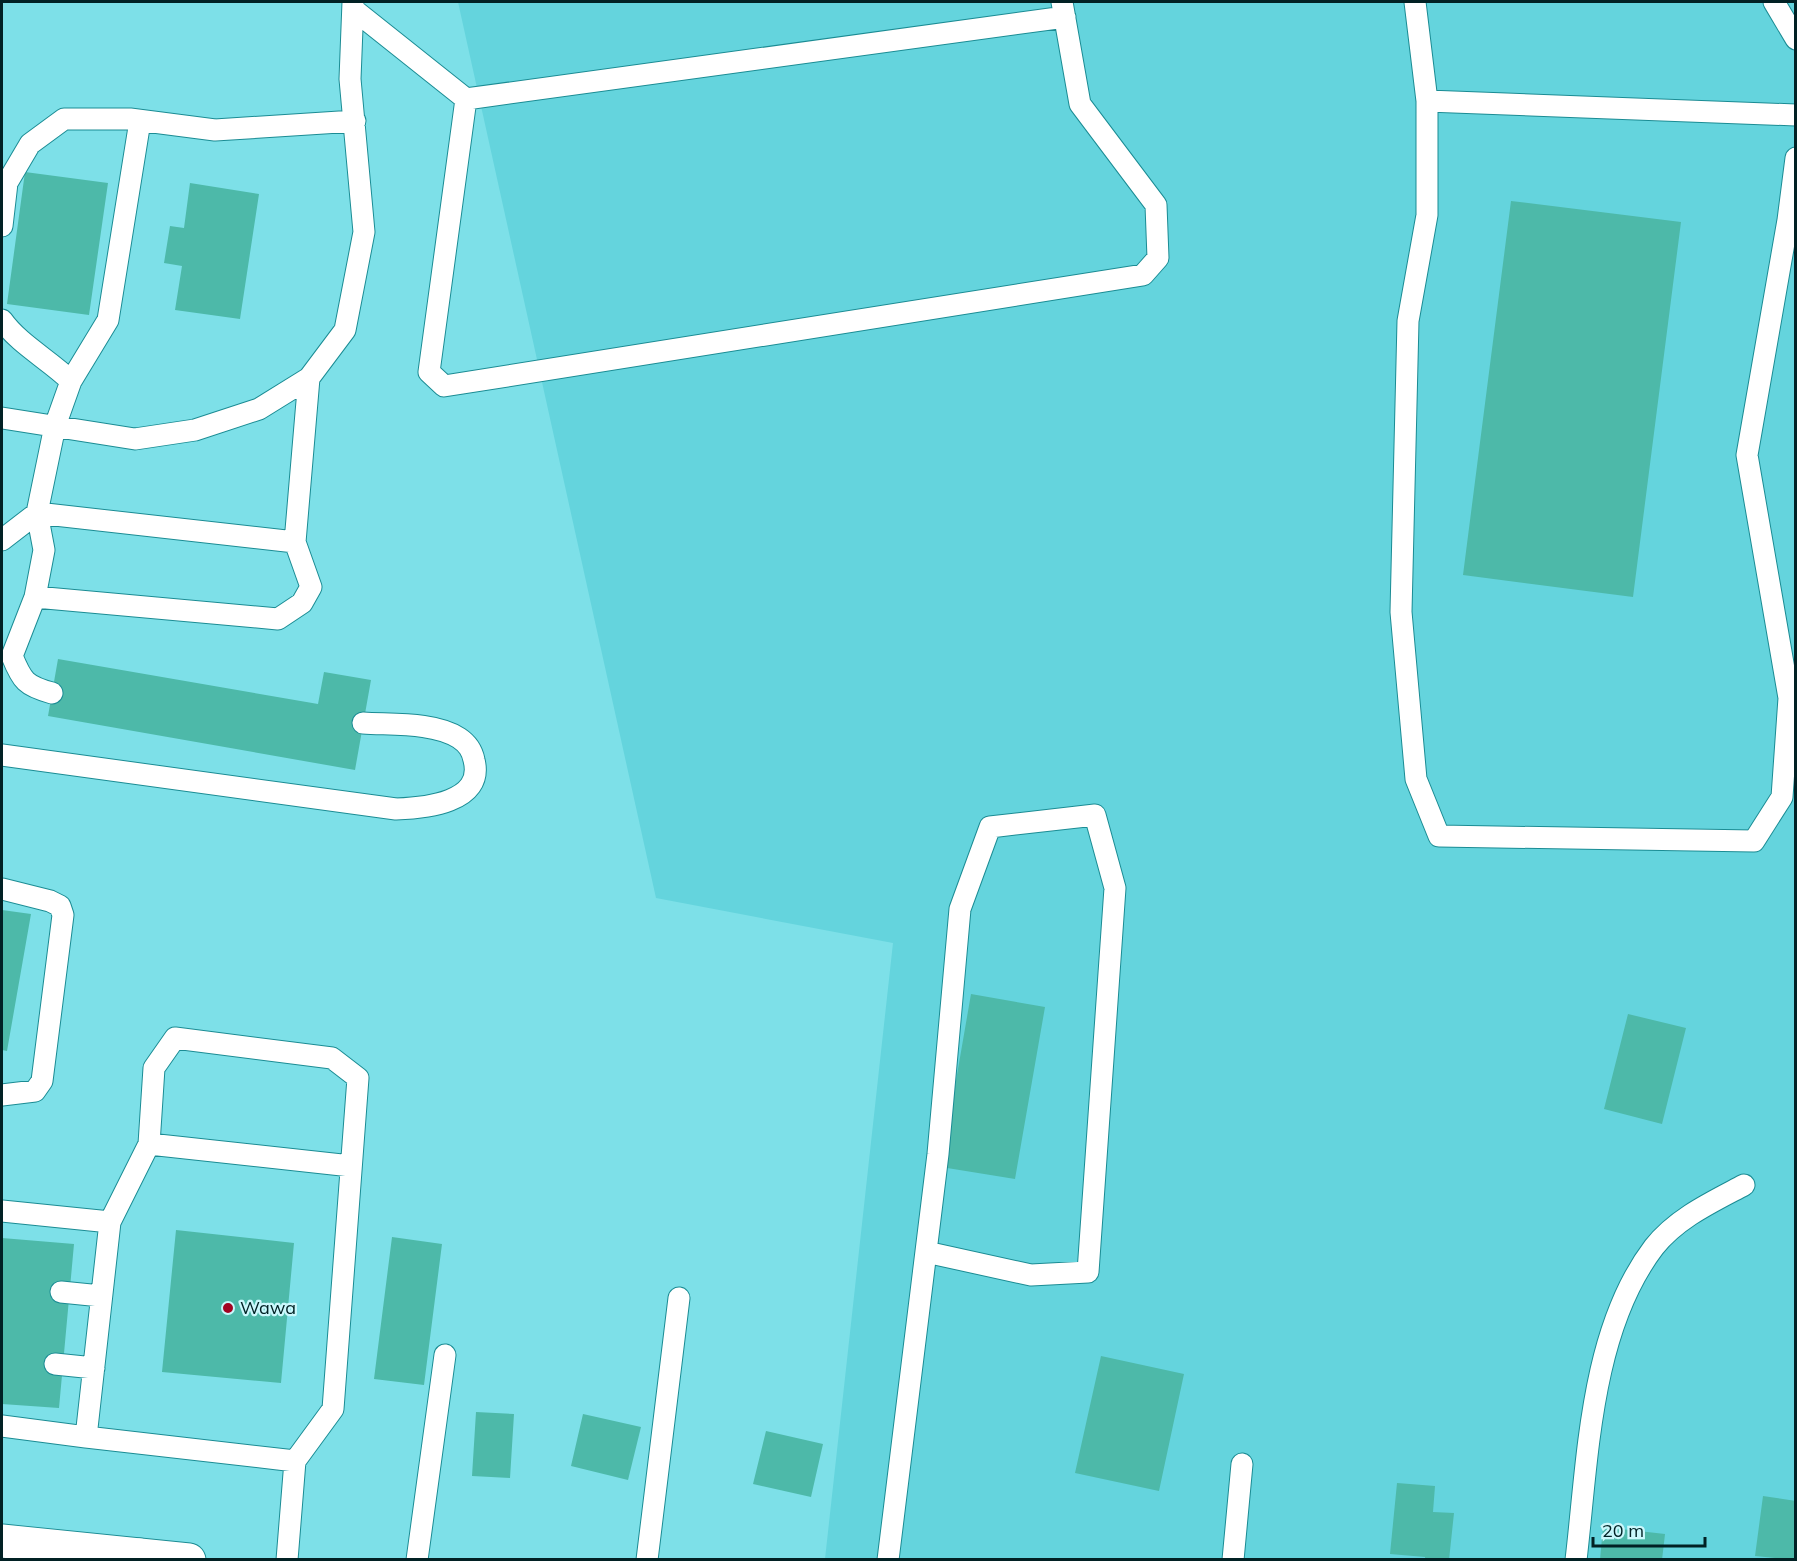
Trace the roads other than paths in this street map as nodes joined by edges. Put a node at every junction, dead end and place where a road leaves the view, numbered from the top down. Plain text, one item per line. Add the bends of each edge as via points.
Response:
1 (1415, 2) edge
2 (1774, 2) edge
3 (353, 5) edge
4 (1064, 9) edge
5 (1796, 39) edge
6 (466, 99) junction
7 (1427, 101) junction
8 (1796, 115) edge
9 (140, 121) junction
10 (354, 121) junction
11 (1796, 158) edge
12 (2, 226) edge
13 (2, 320) edge
14 (309, 378) junction
15 (71, 381) junction
16 (2, 418) edge
17 (55, 426) junction
18 (37, 513) junction
19 (2, 540) edge
20 (295, 542) junction
21 (35, 597) junction
22 (52, 693) dead end
23 (363, 723) dead end
24 (2, 756) edge
25 (2, 889) edge
26 (2, 1095) edge
27 (149, 1144) junction
28 (351, 1166) junction
29 (1744, 1185) dead end
30 (2, 1211) edge
31 (110, 1222) junction
32 (926, 1252) junction
33 (61, 1292) dead end
34 (101, 1296) junction
35 (679, 1298) dead end
36 (445, 1355) dead end
37 (55, 1364) dead end
38 (94, 1368) junction
39 (2, 1426) edge
40 (86, 1437) junction
41 (295, 1461) junction
42 (1242, 1464) dead end
43 (2, 1541) edge
44 (135, 1557) edge
45 (189, 1560) edge
46 (287, 1560) edge
47 (417, 1560) edge
48 (647, 1560) edge
49 (888, 1560) edge
50 (1233, 1560) edge
51 (1576, 1560) edge

1 - 7 lane
2 - 5 lane
3 - 6 lane
3 - 10 lane via 350,80
4 - 6 lane
4 - 6 lane via 1080,104 1156,205 1158,258 1143,275 444,386 429,372
7 - 8 lane
7 - 11 lane via 1427,215 1408,321 1401,612 1416,779 1439,836 1754,841 1782,797 1789,698 1747,455
9 - 10 lane via 215,130
9 - 12 lane via 64,119 30,144 7,183
9 - 15 lane via 108,320
10 - 14 lane via 364,232 345,330
13 - 15 lane via 13,336 50,360
14 - 17 lane via 260,409 195,430 135,439
14 - 20 lane
15 - 17 lane
16 - 17 lane
17 - 18 lane
18 - 19 lane
18 - 20 lane
18 - 21 lane via 44,550
20 - 21 lane via 311,587 302,603 278,619
21 - 22 lane via 12,656 30,687
23 - 24 lane via 427,728 458,737 471,749 476,768 470,785 454,799 427,808 396,809
25 - 26 lane via 50,901 60,906 63,915 42,1081 34,1091
27 - 28 lane
27 - 28 lane via 154,1068 175,1038 332,1058 358,1078
27 - 31 lane
28 - 41 lane via 333,1408
29 - 51 lane via 1693,1212 1655,1246 1632,1283 1612,1332 1595,1398
30 - 31 lane
31 - 34 lane
32 - 32 lane via 960,909 990,827 1095,815 1115,888 1088,1272 1031,1275
32 - 49 lane
33 - 34 lane
34 - 38 lane
35 - 48 lane
36 - 47 lane
37 - 38 lane
38 - 40 lane
39 - 40 lane
40 - 41 lane
41 - 46 lane
42 - 50 lane
43 - 44 street
44 - 45 street

